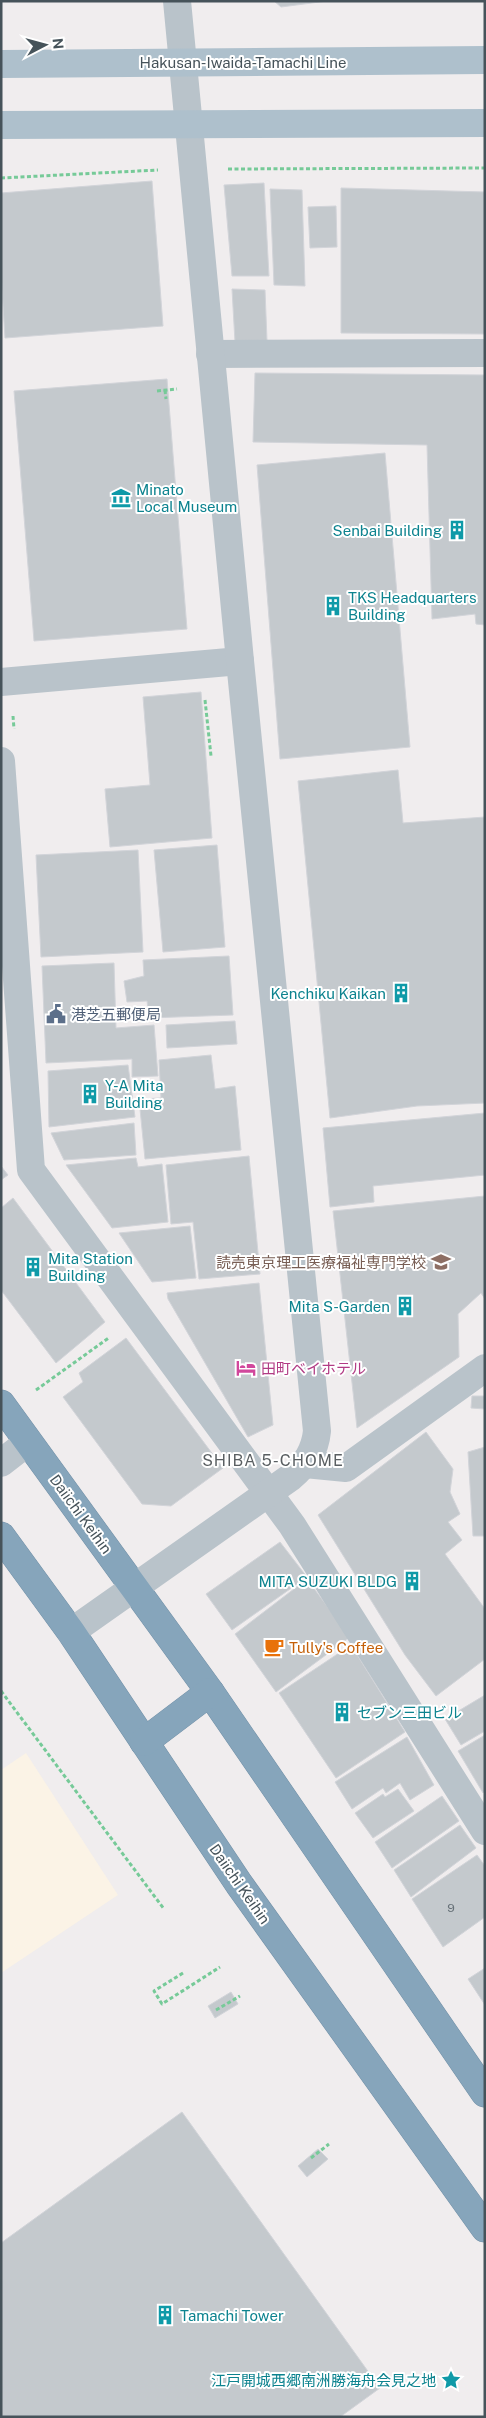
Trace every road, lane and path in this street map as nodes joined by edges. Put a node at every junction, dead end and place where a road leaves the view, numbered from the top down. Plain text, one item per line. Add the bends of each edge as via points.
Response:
1 (177, 1) edge
2 (485, 60) edge
3 (182, 62) junction
4 (1, 64) edge
5 (485, 123) edge
6 (1, 125) edge
7 (187, 125) junction
8 (485, 168) edge
9 (222, 169) dead end
10 (1, 178) edge
11 (159, 180) dead end
12 (485, 352) edge
13 (210, 354) junction
14 (176, 379) dead end
15 (177, 389) junction
16 (165, 390) junction
17 (157, 391) dead end
18 (166, 399) dead end
19 (178, 399) dead end
20 (240, 661) junction
21 (202, 664) junction
22 (1, 682) edge
23 (12, 715) dead end
24 (14, 734) dead end
25 (212, 756) dead end
26 (1, 761) edge
27 (137, 1317) junction
28 (485, 1368) edge
29 (4, 1408) edge
30 (28, 1442) junction
31 (1, 1463) edge
32 (305, 1464) junction
33 (270, 1493) junction
34 (1, 1536) edge
35 (135, 1588) junction
36 (70, 1632) junction
37 (1, 1691) edge
38 (210, 1692) junction
39 (144, 1742) junction
40 (484, 1827) edge
41 (164, 1909) dead end
42 (220, 1967) dead end
43 (183, 1973) dead end
44 (240, 1996) dead end
45 (216, 2010) dead end
46 (480, 2078) edge
47 (329, 2144) dead end
48 (311, 2158) dead end
49 (485, 2228) edge

1 - 3 street
2 - 3 main road, Hakusan-Iwaida-Tamachi Line
3 - 4 main road, Hakusan-Iwaida-Tamachi Line
3 - 7 street
5 - 7 main road
6 - 7 main road
7 - 13 street
8 - 9 path
10 - 11 path via 158,170
12 - 13 street
13 - 20 street
14 - 15 path
15 - 16 path
15 - 19 path
16 - 17 path
16 - 18 path
20 - 21 street
20 - 32 street via 316,1420 316,1442
21 - 22 street
21 - 25 path
23 - 24 path
26 - 27 street via 31,1170
27 - 29 path
27 - 33 street
28 - 32 street via 346,1468
29 - 30 highway, Daiichi Keihin
30 - 31 street
30 - 35 highway, Daiichi Keihin
32 - 33 street
33 - 35 street
33 - 40 street
34 - 36 highway, Daiichi Keihin
35 - 36 street
35 - 38 highway, Daiichi Keihin
36 - 39 highway, Daiichi Keihin
37 - 41 path
38 - 39 highway
38 - 46 highway, Daiichi Keihin
39 - 49 highway, Daiichi Keihin via 239,1884
42 - 43 path via 162,2004 154,1991
44 - 45 path
47 - 48 path

